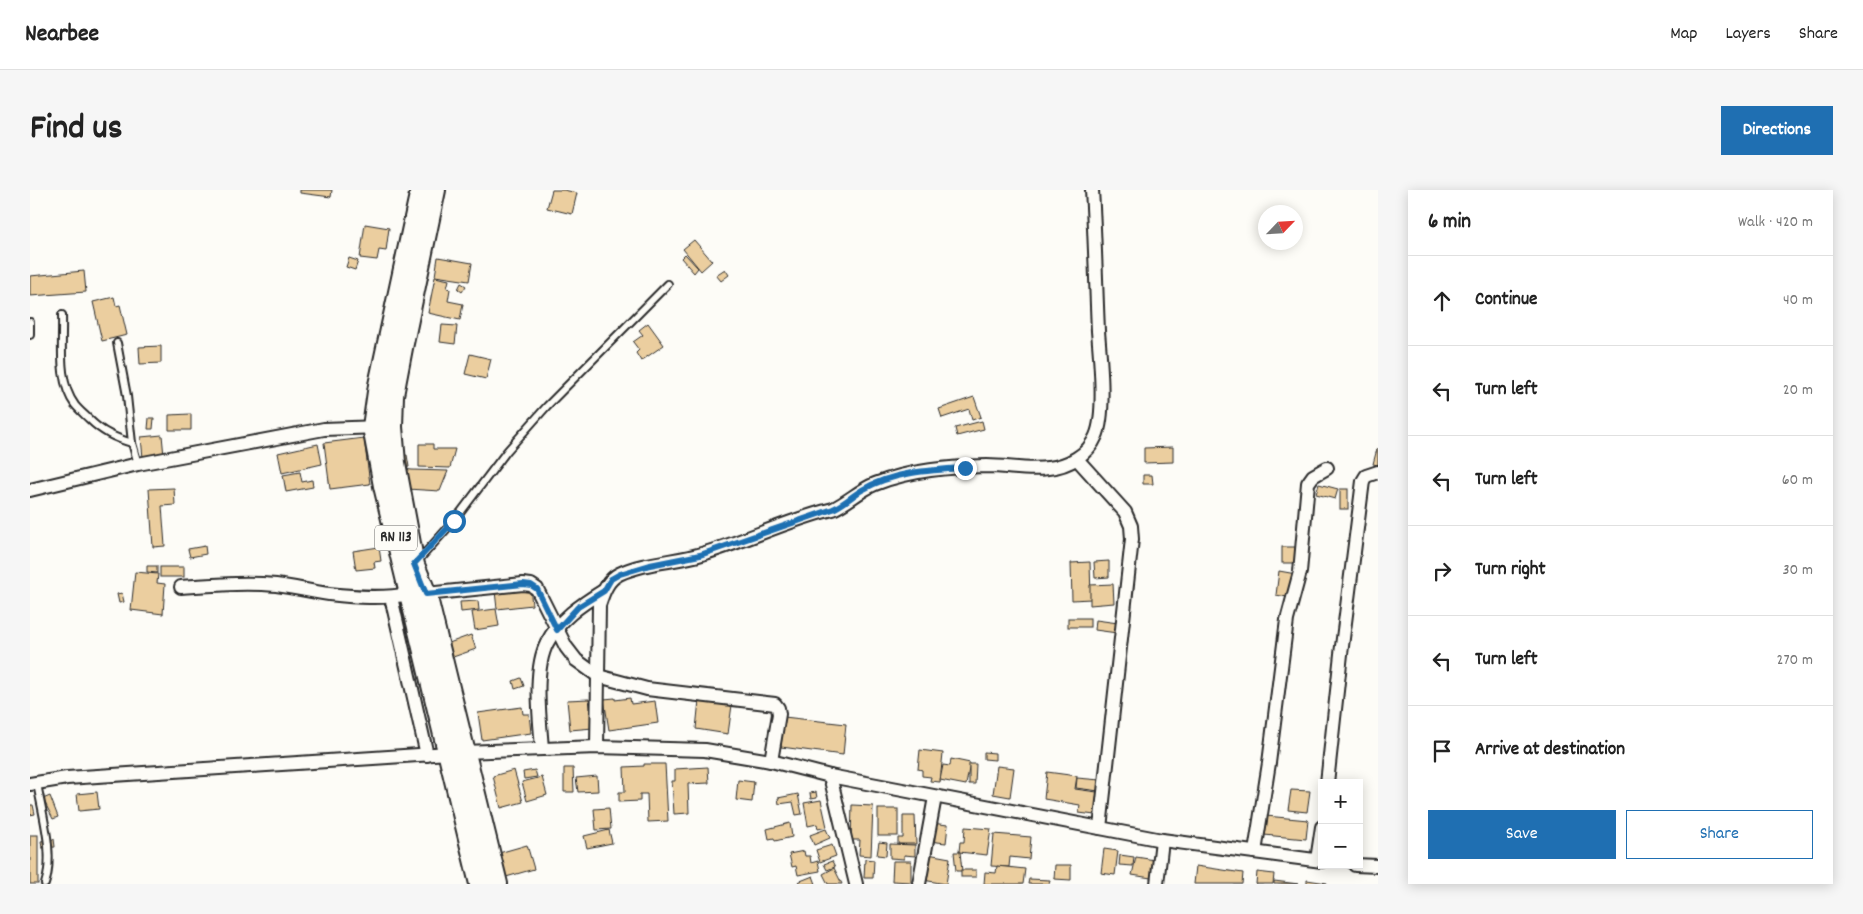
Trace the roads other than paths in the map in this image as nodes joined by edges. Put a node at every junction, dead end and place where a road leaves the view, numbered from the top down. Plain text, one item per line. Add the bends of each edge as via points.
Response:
1 (421, 190) edge
2 (435, 190) edge
3 (1092, 190) edge
4 (668, 284) dead end
5 (62, 315) dead end
6 (30, 322) edge
7 (30, 335) edge
8 (117, 343) dead end
9 (382, 427) junction
10 (132, 444) junction
11 (1077, 459) junction
12 (138, 464) junction
13 (1327, 468) dead end
14 (1378, 472) edge
15 (30, 490) edge
16 (414, 564) junction
17 (181, 587) dead end
18 (604, 591) junction
19 (409, 595) junction
20 (557, 630) junction
21 (598, 676) junction
22 (597, 747) junction
23 (542, 749) junction
24 (446, 754) junction
25 (771, 761) junction
26 (830, 776) junction
27 (1328, 779) edge
28 (34, 783) edge
29 (935, 797) junction
30 (1100, 828) junction
31 (1162, 840) junction
32 (1255, 852) junction
33 (1318, 861) edge
34 (1363, 865) edge
35 (1378, 866) edge
36 (45, 884) edge
37 (480, 884) edge
38 (497, 884) edge
39 (856, 884) edge
40 (919, 884) edge
41 (1157, 884) edge

1 - 9 main road, RN 113 via 379,385
2 - 9 main road, RN 113 via 395,386
3 - 11 street via 1100,423 1088,450
4 - 16 lane via 547,406 507,451 454,521
5 - 10 lane via 63,371 71,398 98,427
6 - 7 lane
8 - 10 lane
9 - 12 street via 324,429
9 - 16 main road, RN 113 via 395,463
9 - 19 main road, RN 113 via 384,486
10 - 12 lane
11 - 18 street via 1048,468 988,466 903,475 862,490 833,509 700,555 620,574 611,579
11 - 30 street via 1125,512 1132,539
12 - 15 street
13 - 32 street via 1308,483 1300,572 1287,620
14 - 27 street via 1363,480
16 - 19 main road, RN 113
17 - 19 street via 250,584 278,585 329,594
18 - 20 street via 578,607
18 - 21 street via 599,606
19 - 20 street via 531,585 537,589
19 - 24 main road, RN 113
20 - 21 street via 576,660
20 - 23 street via 547,642 542,658 538,690
21 - 22 street
21 - 25 street via 647,689 774,704 779,714
22 - 23 street
22 - 25 street via 705,750
23 - 24 street
24 - 28 street via 67,778
24 - 37 main road, RN 113
24 - 38 main road, RN 113
25 - 26 street
26 - 29 street
26 - 39 street
28 - 36 lane via 49,854
29 - 30 street
29 - 40 street
30 - 31 street
31 - 32 street
31 - 41 street
32 - 33 street
34 - 35 street

